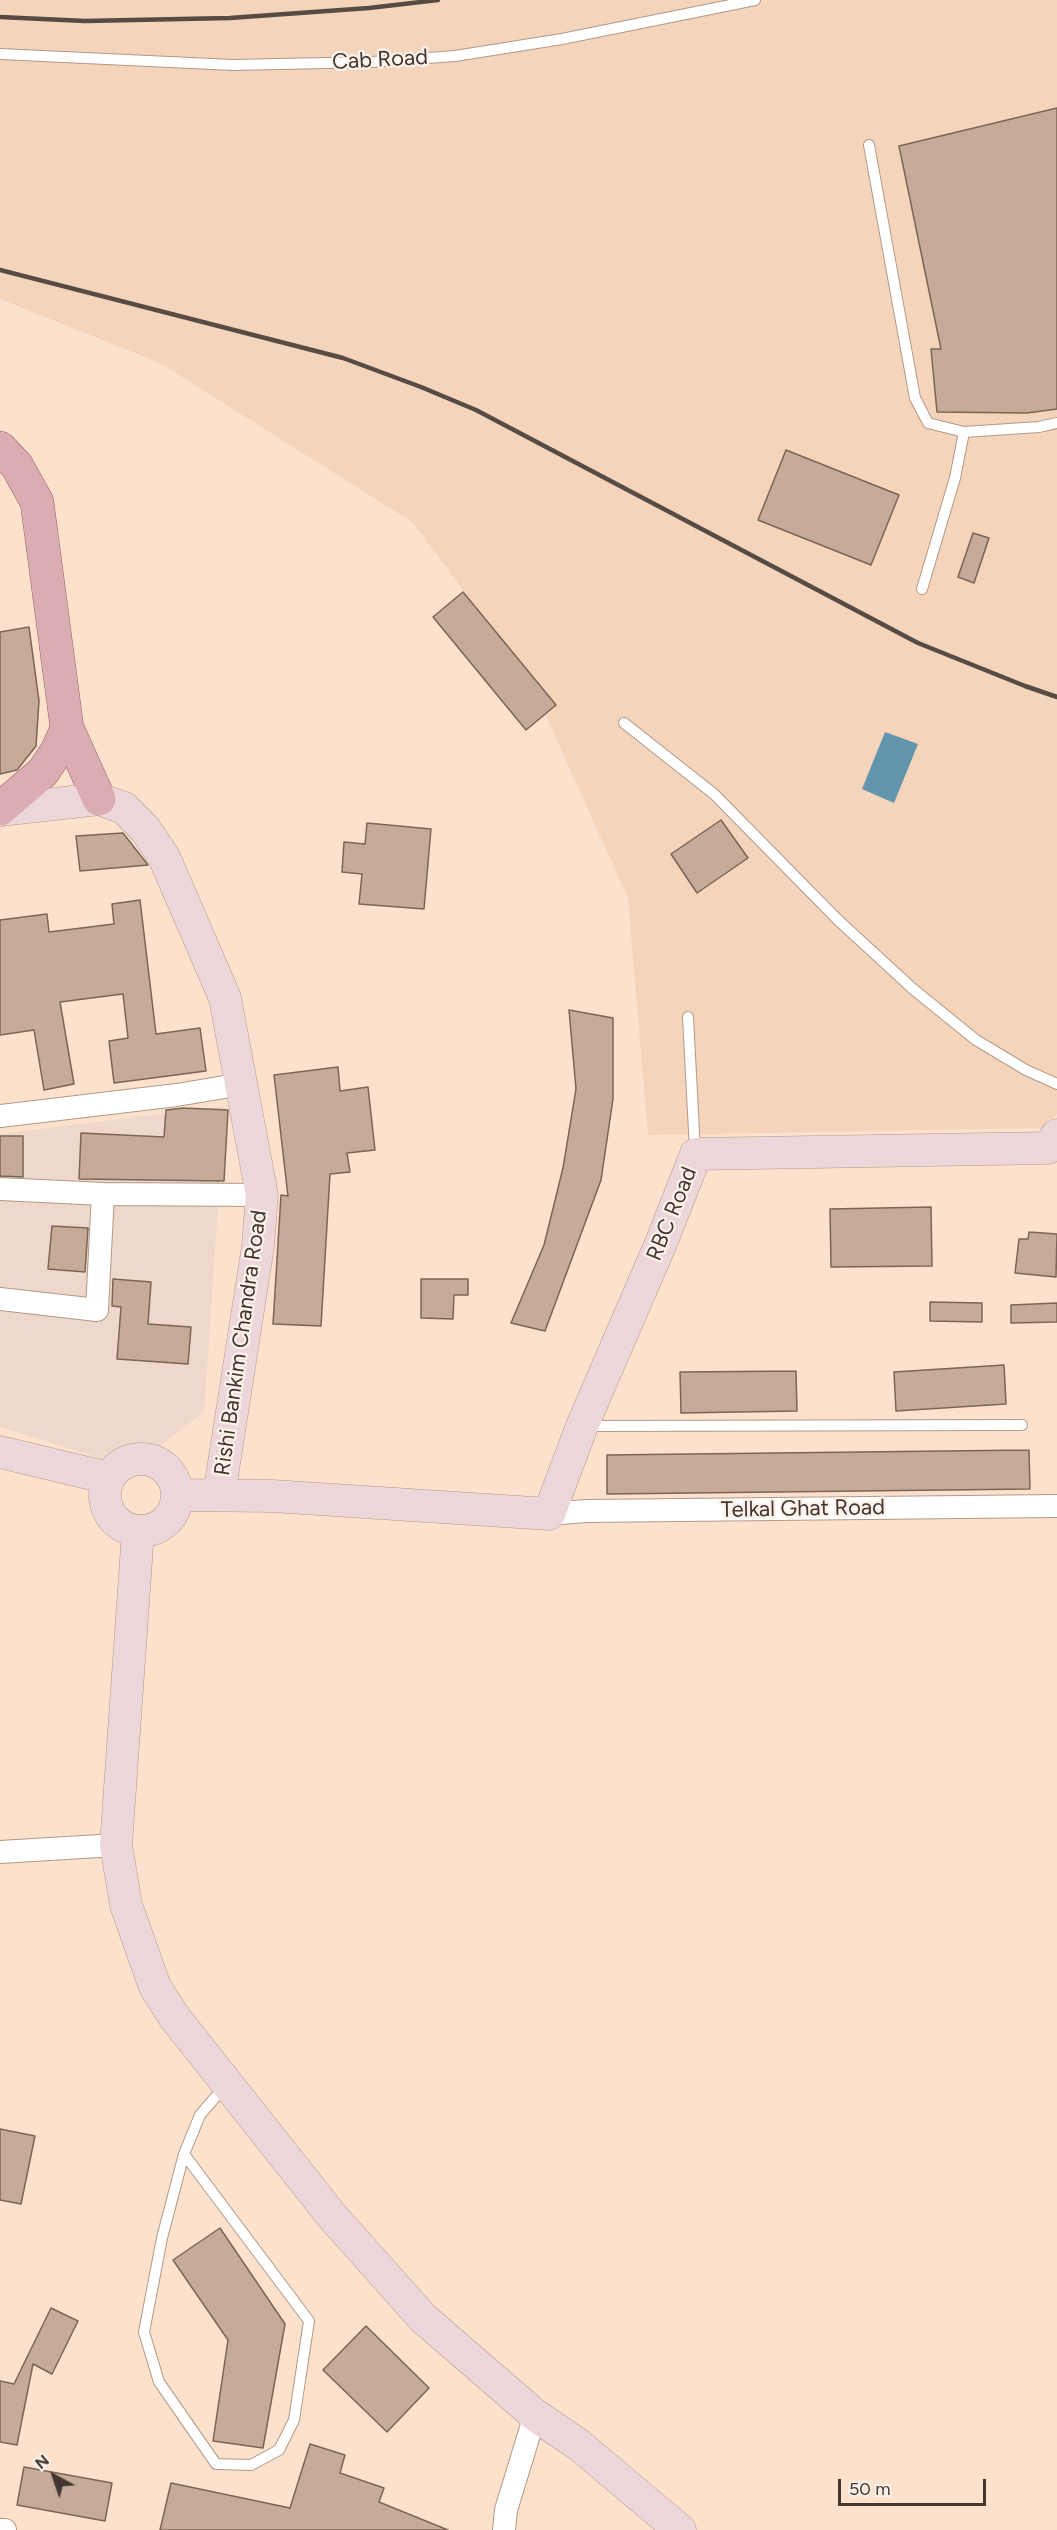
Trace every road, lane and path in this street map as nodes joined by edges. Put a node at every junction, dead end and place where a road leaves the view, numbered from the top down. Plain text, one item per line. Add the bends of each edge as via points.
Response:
1 (755, 0) edge
2 (0, 54) edge
3 (869, 145) dead end
4 (1057, 423) edge
5 (964, 432) junction
6 (0, 448) edge
7 (922, 589) dead end
8 (624, 723) dead end
9 (67, 728) junction
10 (99, 799) junction
11 (0, 810) edge
12 (688, 1017) dead end
13 (242, 1084) junction
14 (1057, 1084) edge
15 (0, 1116) edge
16 (1057, 1135) edge
17 (696, 1154) junction
18 (0, 1189) edge
19 (104, 1194) junction
20 (262, 1195) junction
21 (0, 1299) edge
22 (1022, 1425) dead end
23 (582, 1426) junction
24 (0, 1452) edge
25 (109, 1478) junction
26 (178, 1495) junction
27 (219, 1495) junction
28 (1057, 1506) edge
29 (549, 1514) junction
30 (138, 1532) junction
31 (116, 1845) junction
32 (0, 1852) edge
33 (227, 2084) junction
34 (184, 2154) junction
35 (535, 2415) junction
36 (0, 2529) edge
37 (5, 2530) edge
38 (504, 2530) edge
39 (680, 2530) edge

1 - 2 lane, Cab Road via 455,57 233,65
3 - 5 lane via 915,398 928,423
4 - 5 lane
5 - 7 lane via 955,478
6 - 9 main road via 17,466 37,502
8 - 14 lane via 714,794 838,920 913,989 976,1040
9 - 10 main road
9 - 11 main road, Rishi Bankim Chandra Road via 43,772
10 - 11 main road, Rishi Bankim Chandra Road
10 - 13 main road, Rishi Bankim Chandra Road via 124,808 164,857 225,998
12 - 17 lane
13 - 15 street
13 - 20 main road, Rishi Bankim Chandra Road
16 - 17 main road, RBC Road via 1048,1148
17 - 23 main road, RBC Road
18 - 19 street
19 - 20 street
19 - 21 street via 97,1310
20 - 27 main road, Rishi Bankim Chandra Road via 258,1246
22 - 23 lane
23 - 29 main road, RBC Road
24 - 25 main road
25 - 26 main road via 127,1461 150,1459 170,1472
25 - 30 main road via 105,1501 109,1513 116,1522
26 - 27 main road
26 - 30 main road via 176,1507 161,1526
27 - 29 main road
28 - 29 street, Telkal Ghat Road
30 - 31 main road
31 - 32 street
31 - 33 main road via 126,1905 155,1987 175,2019
33 - 34 lane via 200,2115
33 - 35 main road via 332,2216 423,2318
34 - 34 lane via 162,2238 144,2332 159,2382 216,2464 251,2465 279,2450 294,2420 309,2321
35 - 38 street via 506,2510
35 - 39 main road via 579,2445
36 - 37 street

